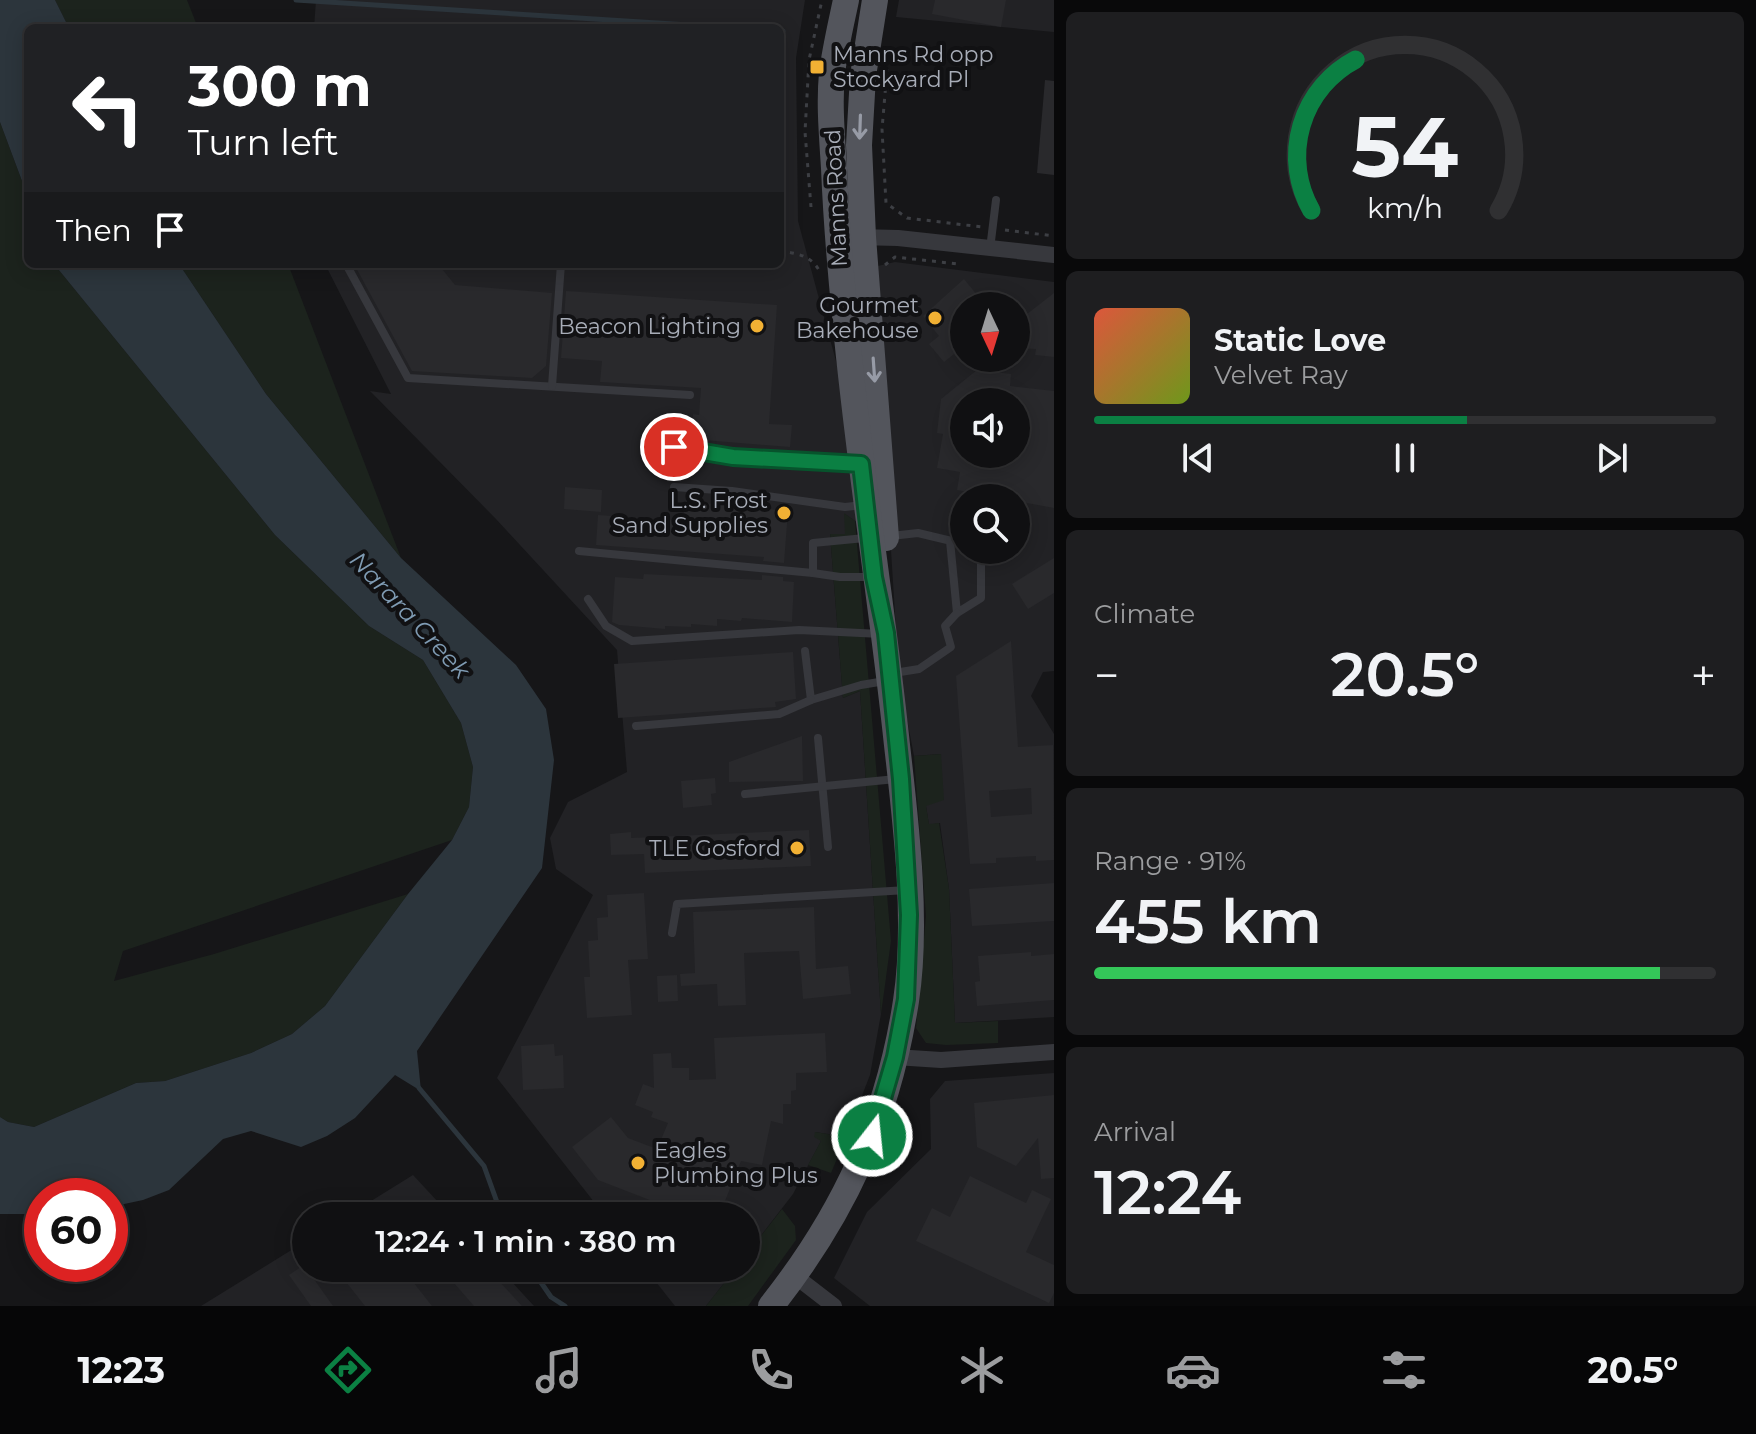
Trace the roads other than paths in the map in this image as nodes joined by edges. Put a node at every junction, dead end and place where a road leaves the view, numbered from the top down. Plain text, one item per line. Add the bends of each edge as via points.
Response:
1 (846, 0) edge
2 (875, 0) edge
3 (996, 200) dead end
4 (837, 236) junction
5 (863, 237) junction
6 (990, 249) junction
7 (1054, 255) edge
8 (348, 268) edge
9 (561, 268) edge
10 (552, 386) junction
11 (690, 395) dead end
12 (674, 447) dead end
13 (861, 464) junction
14 (674, 487) dead end
15 (866, 504) junction
16 (878, 537) junction
17 (950, 541) edge
18 (579, 551) dead end
19 (952, 564) edge
20 (981, 564) edge
21 (813, 573) junction
22 (874, 577) junction
23 (588, 599) dead end
24 (957, 613) junction
25 (886, 633) junction
26 (805, 651) dead end
27 (890, 676) junction
28 (811, 700) junction
29 (636, 726) dead end
30 (818, 738) dead end
31 (901, 779) junction
32 (822, 786) junction
33 (745, 794) dead end
34 (828, 847) dead end
35 (908, 890) junction
36 (672, 933) dead end
37 (1054, 1052) edge
38 (895, 1057) junction
39 (795, 1276) junction
40 (771, 1306) edge
41 (834, 1306) edge

1 - 4 main road, Manns Road via 832,73
2 -> 5 main road, Manns Road via 860,113
3 - 6 lane
4 - 5 street
4 - 13 main road, Manns Road
5 - 6 street
5 -> 16 main road, Manns Road
6 - 7 street
8 - 10 lane via 408,378
9 - 10 lane
10 - 11 lane
12 - 13 lane via 733,457
13 - 15 main road, Manns Road
14 - 15 lane via 845,507
15 - 16 main road, Manns Road
16 - 17 lane via 918,533
16 - 21 lane via 813,543
16 - 22 main road, Manns Road
16 - 25 main road, Manns Road via 888,563
18 - 21 lane
19 - 24 lane
20 - 24 lane via 981,598
21 - 22 lane
22 - 25 main road, Manns Road
23 - 25 lane via 606,626 632,641 799,630
24 - 27 lane via 945,626 951,647 919,669
25 - 27 main road, Manns Road
26 - 28 lane
27 - 28 lane
27 - 31 main road, Manns Road
28 - 29 lane via 779,714
30 - 32 lane
31 - 32 lane
31 - 35 main road, Manns Road
32 - 33 lane
32 - 34 lane
35 - 36 lane via 677,904
35 - 38 main road, Manns Road via 908,974
37 - 38 street via 941,1060
38 - 39 main road, Manns Road via 872,1136 847,1192
39 - 40 main road, Manns Road
39 - 41 street

